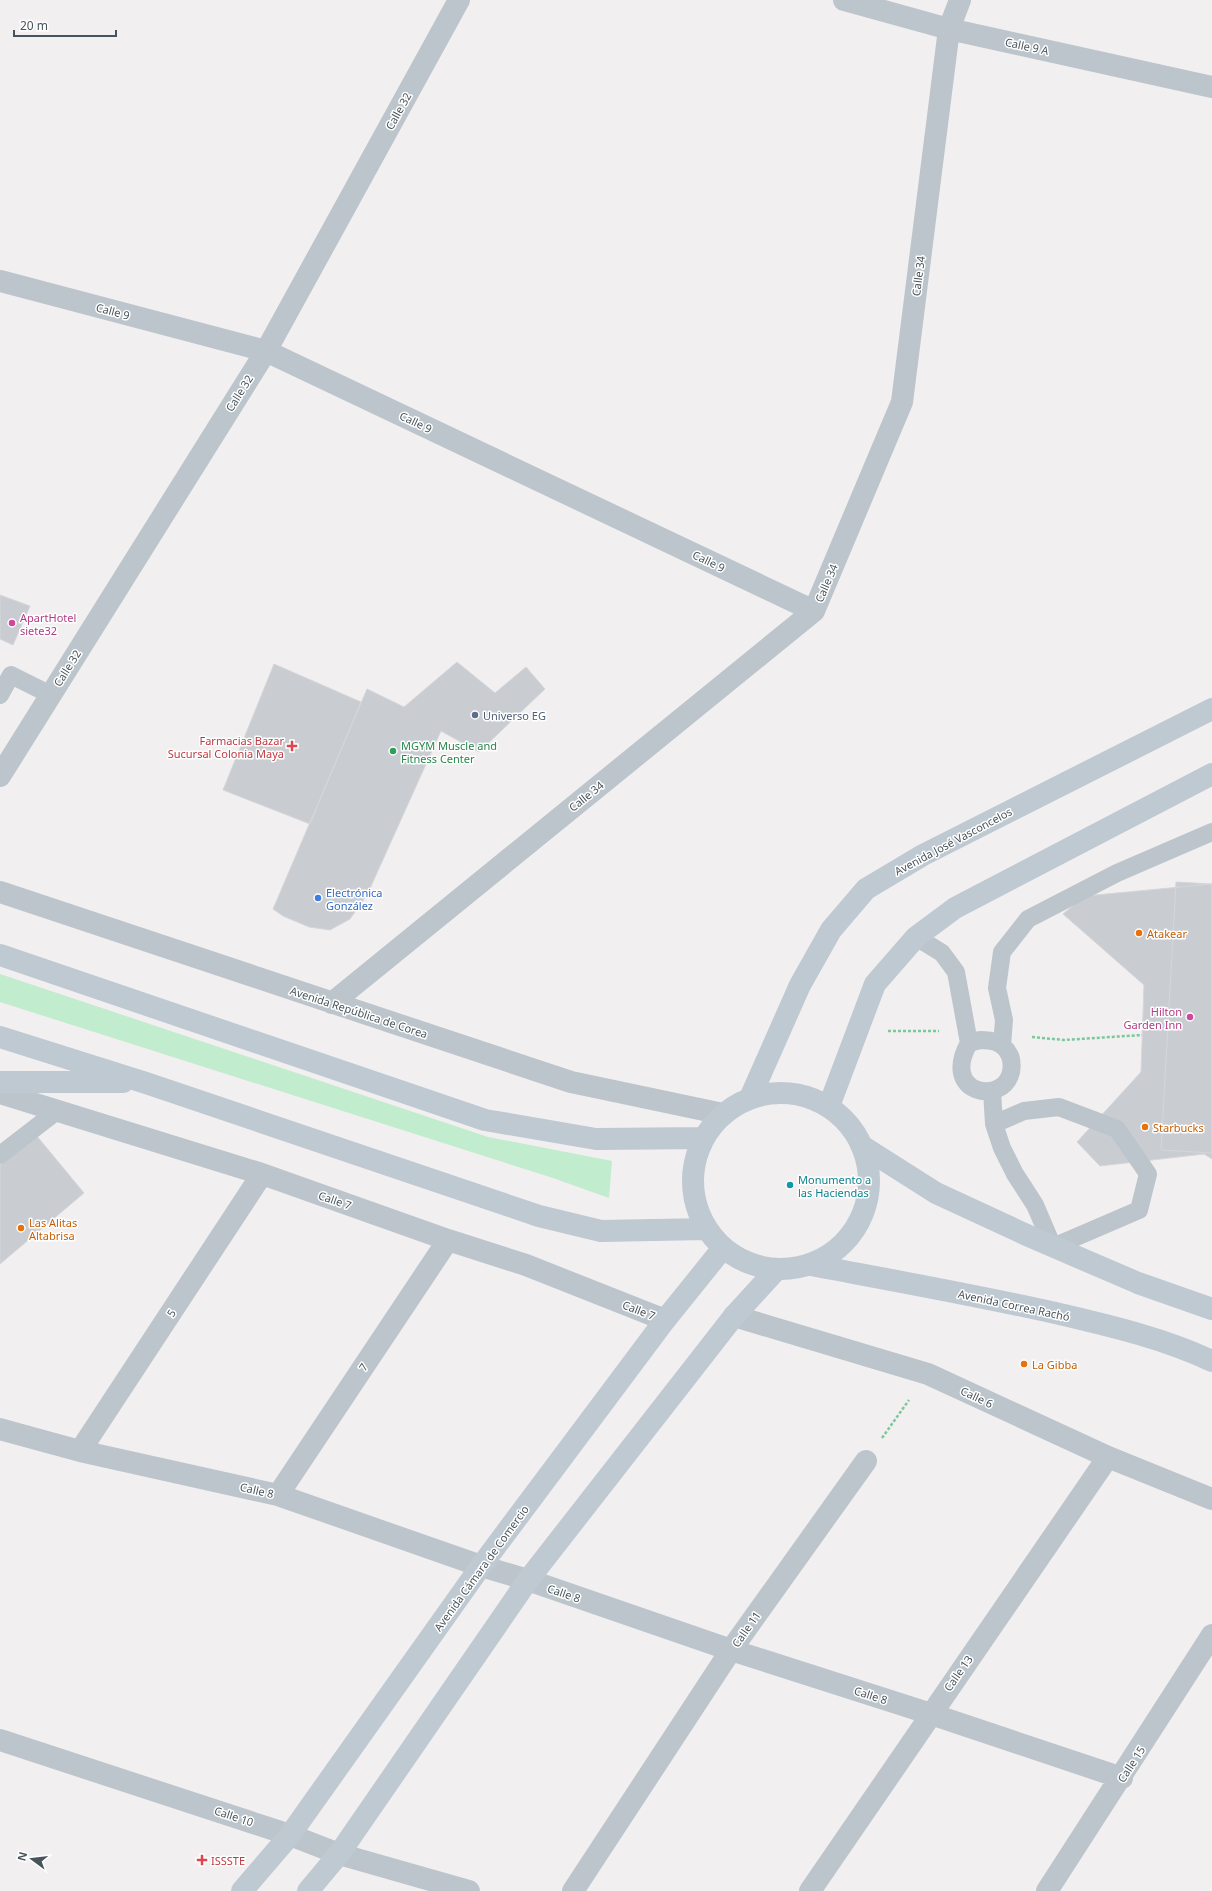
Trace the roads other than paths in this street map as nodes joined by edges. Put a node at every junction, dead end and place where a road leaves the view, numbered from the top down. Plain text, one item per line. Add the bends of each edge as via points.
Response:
1 (459, 0) edge
2 (844, 0) edge
3 (960, 0) edge
4 (949, 29) junction
5 (1212, 87) edge
6 (0, 281) edge
7 (266, 351) junction
8 (814, 612) junction
9 (0, 695) edge
10 (51, 695) junction
11 (1212, 709) edge
12 (1212, 774) edge
13 (0, 776) edge
14 (1212, 832) edge
15 (0, 892) edge
16 (916, 937) junction
17 (0, 955) edge
18 (332, 1003) junction
19 (0, 1037) edge
20 (968, 1037) junction
21 (1003, 1040) junction
22 (0, 1082) edge
23 (146, 1083) junction
24 (992, 1091) junction
25 (0, 1093) edge
26 (750, 1098) junction
27 (829, 1106) junction
28 (57, 1110) junction
29 (723, 1114) junction
30 (994, 1124) junction
31 (704, 1138) junction
32 (862, 1146) junction
33 (0, 1155) edge
34 (262, 1174) junction
35 (706, 1229) junction
36 (448, 1240) junction
37 (1053, 1247) junction
38 (723, 1248) junction
39 (811, 1265) junction
40 (776, 1270) junction
41 (1212, 1309) edge
42 (734, 1316) junction
43 (665, 1320) junction
44 (1212, 1361) edge
45 (0, 1429) edge
46 (80, 1451) junction
47 (1108, 1457) junction
48 (866, 1461) road end
49 (278, 1495) junction
50 (1212, 1498) edge
51 (482, 1566) junction
52 (528, 1580) junction
53 (1212, 1635) edge
54 (731, 1650) junction
55 (931, 1714) junction
56 (0, 1740) edge
57 (1122, 1778) junction
58 (290, 1835) junction
59 (339, 1854) junction
60 (242, 1891) edge
61 (308, 1891) edge
62 (469, 1891) edge
63 (573, 1891) edge
64 (810, 1891) edge
65 (1047, 1891) edge

1 - 7 street, Calle 32
2 - 4 street, Calle 9 A
3 - 4 street, Calle 34
4 - 5 street, Calle 9 A
4 - 8 street, Calle 34 via 902,402
6 - 7 street, Calle 9
7 - 8 street, Calle 9
7 - 10 street, Calle 32
8 - 18 street, Calle 34
9 - 10 lane via 12,675
10 - 13 street, Calle 32
11 - 26 main road, Avenida José Vasconcelos via 923,854 866,890 831,930 804,978
12 - 16 main road via 955,908
14 - 21 lane via 1117,873 1028,918 1002,952 997,988 1004,1020
15 - 18 street, Avenida República de Corea
16 - 20 lane via 942,953 956,972
16 - 27 main road via 875,984
17 - 31 main road via 485,1120 596,1139
18 - 29 street, Avenida República de Corea via 571,1082
19 - 23 main road
20 - 21 lane
20 - 24 lane via 960,1066 963,1077 970,1086 980,1091
21 - 24 lane via 1012,1065 1010,1077 1002,1086
22 - 23 main road
23 - 35 main road via 539,1216 601,1231
24 - 30 lane
25 - 28 street, Calle 7
26 - 27 main road via 770,1093 790,1093 810,1097
26 - 29 main road
27 - 32 main road via 844,1118
28 - 33 lane
28 - 34 street, Calle 7
29 - 31 main road
30 - 37 lane via 1002,1148 1035,1205
30 - 37 lane via 1024,1111 1059,1107 1117,1129 1148,1174 1140,1210
31 - 35 main road via 693,1168 694,1200
32 - 37 main road via 936,1193
32 - 39 main road via 870,1179 863,1212 846,1241
34 - 36 street, Calle 7
34 - 46 street, 5
35 - 38 main road
36 - 43 street, Calle 7 via 526,1265
36 - 49 street, 7
37 - 41 main road via 1138,1283
38 - 40 main road via 748,1264
38 - 43 main road, Avenida Cámara de Comercio
39 - 40 main road
39 - 44 main road, Avenida Correa Rachó via 1011,1303 1092,1322 1181,1347
40 - 42 main road
42 - 47 street, Calle 6 via 928,1374
42 - 52 main road
43 - 51 main road, Avenida Cámara de Comercio
45 - 46 street, Calle 8
46 - 49 street, Calle 8
47 - 50 street, Calle 6
47 - 55 street, Calle 13
48 - 54 street, Calle 11
49 - 51 street, Calle 8
51 - 52 street, Calle 8
51 - 58 main road, Avenida Cámara de Comercio
52 - 54 street, Calle 8
52 - 59 main road
53 - 57 street, Calle 15
54 - 55 street, Calle 8
54 - 63 street, Calle 11
55 - 57 street, Calle 8
55 - 64 street, Calle 13
56 - 58 street, Calle 10
57 - 65 street, Calle 15
58 - 59 street, Calle 10
58 - 60 main road, Avenida Cámara de Comercio
59 - 61 main road
59 - 62 street, Calle 10

